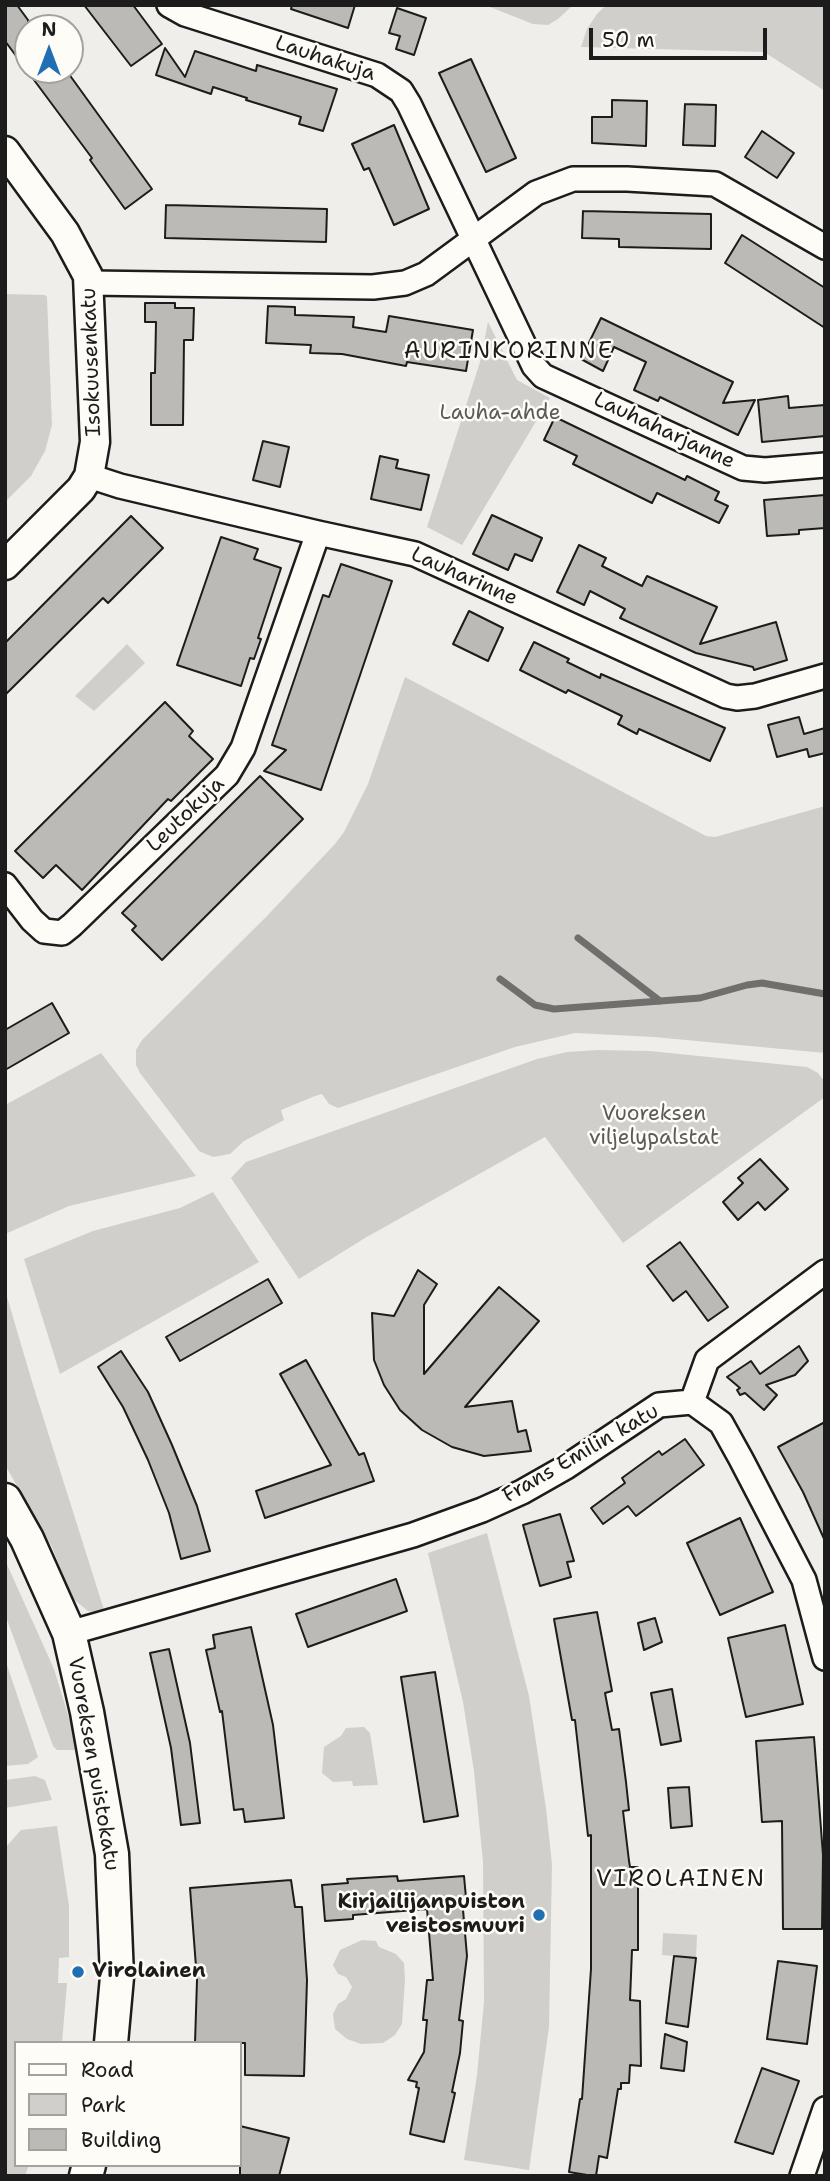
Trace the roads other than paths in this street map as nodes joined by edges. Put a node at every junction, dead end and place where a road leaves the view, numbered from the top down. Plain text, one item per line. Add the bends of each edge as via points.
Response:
1 (169, 5) edge
2 (5, 151) edge
3 (474, 239) junction
4 (825, 247) edge
5 (90, 283) junction
6 (548, 378) joint
7 (825, 465) edge
8 (89, 476) junction
9 (318, 533) junction
10 (5, 565) edge
11 (825, 676) edge
12 (5, 885) edge
13 (825, 1272) edge
14 (692, 1402) junction
15 (5, 1500) edge
16 (814, 1577) edge
17 (69, 1633) junction
18 (825, 1658) edge
19 (111, 2041) edge
20 (825, 2109) edge
21 (802, 2176) edge

1 - 3 street, Lauhakuja via 377,75 396,86
2 - 5 street, Isokuusenkatu via 65,233
3 - 4 street via 536,193 572,179 627,179 715,184
3 - 5 street via 415,279 394,285
3 - 6 street, Lauhakuja via 534,366
5 - 8 street, Isokuusenkatu via 95,442
6 - 7 street, Lauhaharjanne via 743,468
8 - 9 street, Lauharinne
8 - 10 street, Isokuusenkatu
9 - 11 street, Lauharinne via 426,558 726,696 755,696
9 - 12 street, Leutokuja via 243,748 227,775 62,933 44,931
13 - 14 street via 707,1360
14 - 16 street via 721,1423
14 - 17 street, Frans Emilin katu via 659,1405 561,1470 470,1514 413,1535
15 - 17 main road, Vuoreksen puistokatu
16 - 18 street
17 - 19 main road, Vuoreksen puistokatu via 112,1854 117,1977
20 - 21 street

